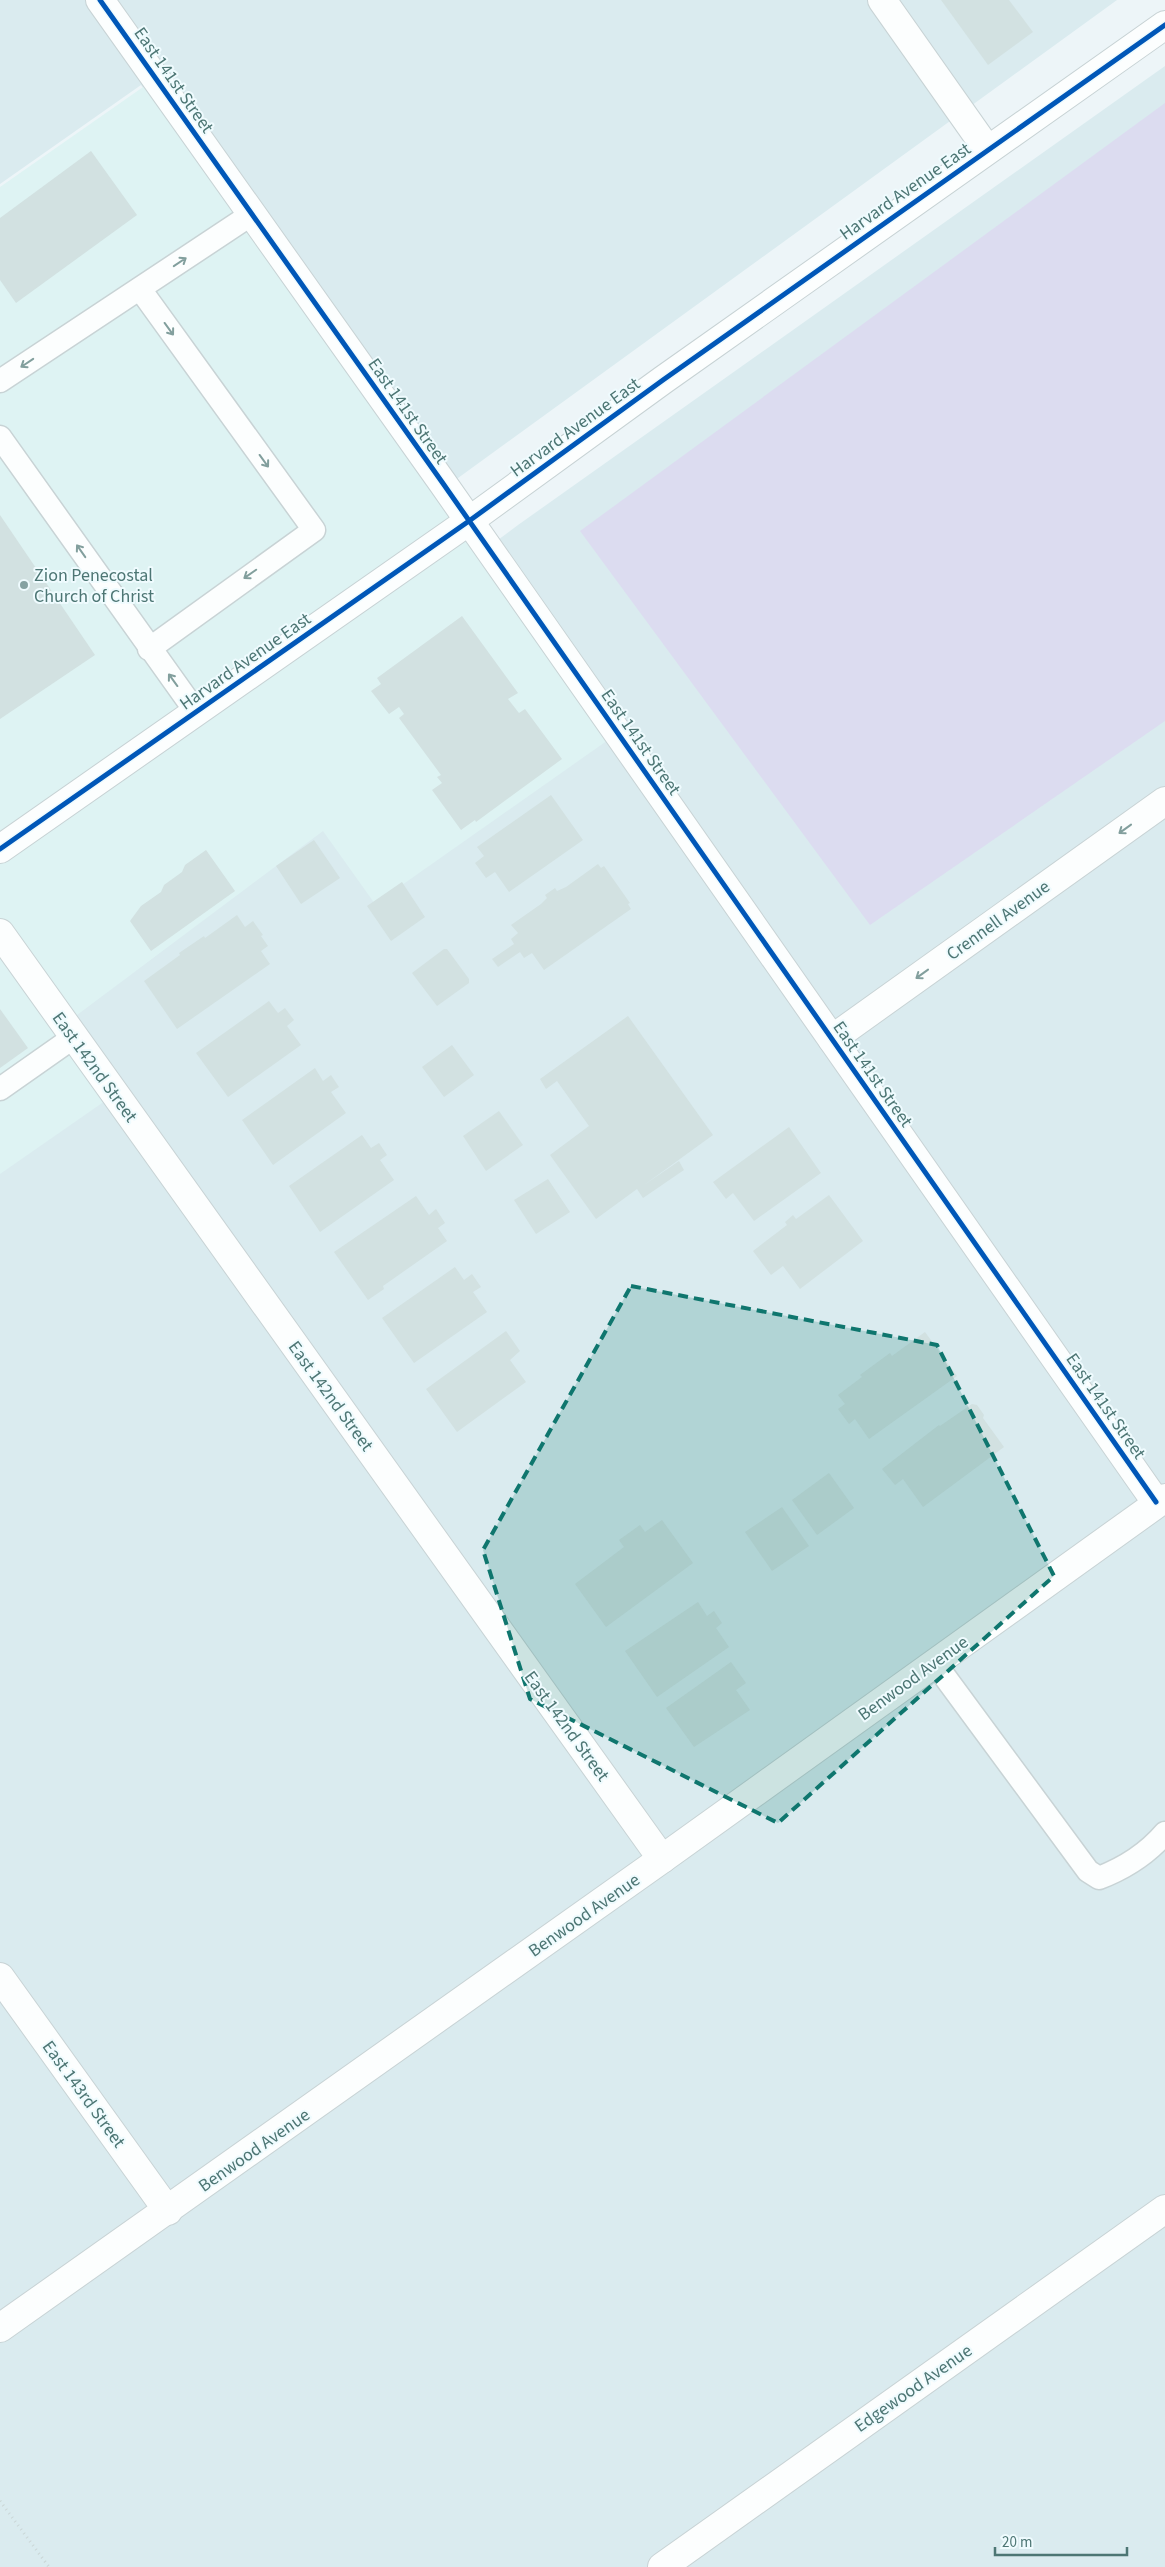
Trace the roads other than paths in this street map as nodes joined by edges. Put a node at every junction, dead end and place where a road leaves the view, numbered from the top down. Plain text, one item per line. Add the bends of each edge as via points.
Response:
1 (100, 0) edge
2 (882, 0) edge
3 (1165, 25) edge
4 (988, 149) junction
5 (252, 214) junction
6 (140, 289) junction
7 (0, 381) edge
8 (0, 437) edge
9 (469, 521) junction
10 (149, 648) junction
11 (196, 712) junction
12 (1165, 801) edge
13 (0, 850) edge
14 (0, 933) edge
15 (74, 1037) junction
16 (832, 1039) junction
17 (0, 1089) edge
18 (1161, 1500) edge
19 (934, 1662) junction
20 (1165, 1833) edge
21 (662, 1859) junction
22 (0, 1977) edge
23 (1165, 2209) edge
24 (168, 2211) junction
25 (0, 2328) edge
26 (662, 2567) edge

1 - 5 street, East 141st Street
2 - 4 street
3 - 4 street, Harvard Avenue East
4 - 9 street, Harvard Avenue East
6 -> 5 lane
5 - 9 street, East 141st Street
6 -> 7 lane
6 -> 10 lane via 314,530
10 -> 8 lane
9 - 11 street, Harvard Avenue East
9 - 16 street, East 141st Street
11 -> 10 lane
11 - 13 street, Harvard Avenue East
12 -> 16 street, Crennell Avenue
14 - 15 street, East 142nd Street
15 - 17 lane
15 - 21 street, East 142nd Street
16 - 18 street, East 141st Street
18 - 19 street, Benwood Avenue
19 - 20 lane via 1088,1872 1099,1878 1122,1869
19 - 21 street, Benwood Avenue
21 - 24 street, Benwood Avenue
22 - 24 street, East 143rd Street
23 - 26 street, Edgewood Avenue
24 - 25 street, Benwood Avenue

